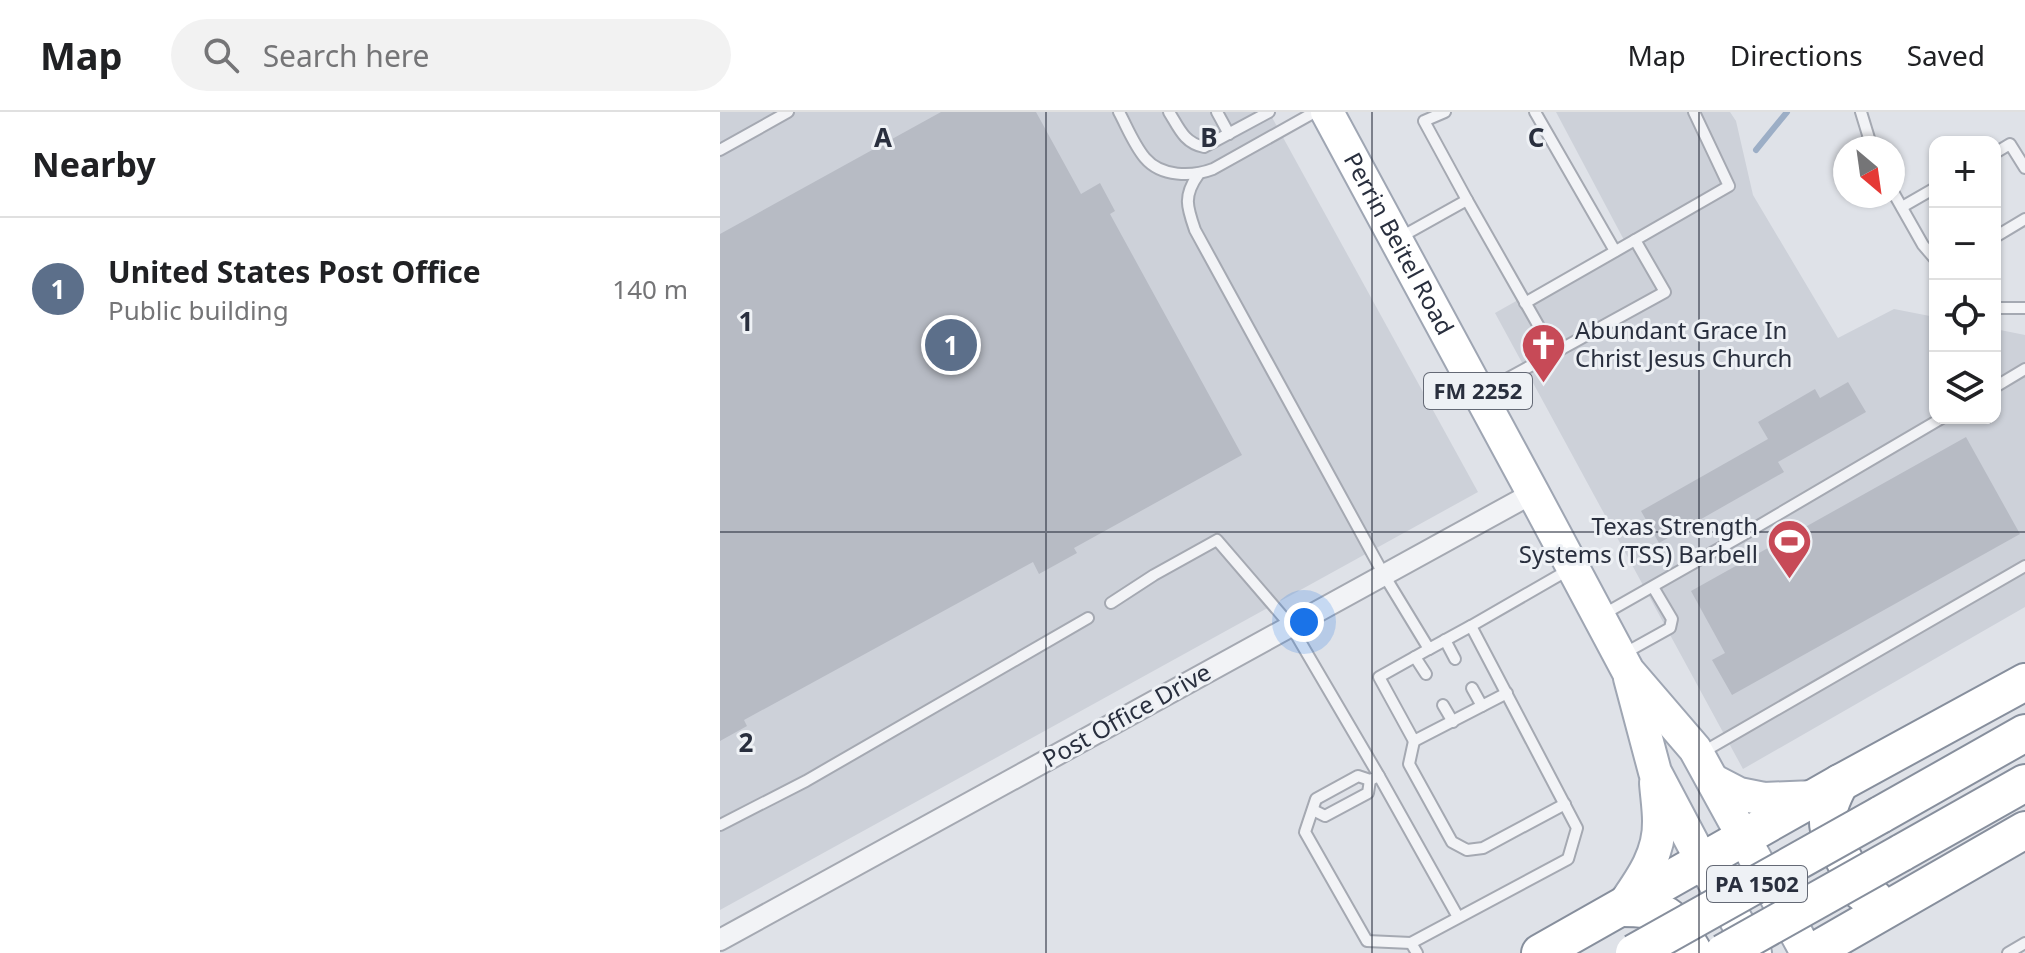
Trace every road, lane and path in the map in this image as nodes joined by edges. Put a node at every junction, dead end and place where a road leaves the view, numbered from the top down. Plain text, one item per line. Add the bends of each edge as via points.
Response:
1 (788, 112) edge
2 (1119, 112) edge
3 (1169, 112) edge
4 (1217, 112) edge
5 (1269, 112) edge
6 (1315, 112) edge
7 (1327, 112) edge
8 (1445, 112) edge
9 (1535, 112) edge
10 (1694, 112) edge
11 (1861, 112) edge
12 (1229, 134) junction
13 (1868, 136) edge
14 (2001, 149) edge
15 (720, 150) edge
16 (2025, 168) edge
17 (1198, 175) junction
18 (1929, 191) edge
19 (1467, 200) junction
20 (1905, 205) edge
21 (1903, 208) edge
22 (2025, 219) edge
23 (2001, 233) edge
24 (1396, 240) junction
25 (1635, 240) junction
26 (1615, 251) junction
27 (1929, 252) edge
28 (1525, 303) junction
29 (2001, 308) edge
30 (2025, 308) edge
31 (1554, 353) junction
32 (2025, 369) edge
33 (2001, 383) edge
34 (1479, 394) junction
35 (1932, 424) edge
36 (1533, 493) junction
37 (2025, 566) edge
38 (1571, 568) junction
39 (1384, 575) junction
40 (1653, 587) junction
41 (1111, 603) dead end
42 (1599, 617) junction
43 (1088, 618) dead end
44 (1291, 626) junction
45 (1471, 626) junction
46 (1445, 640) junction
47 (1429, 649) junction
48 (1415, 657) junction
49 (1455, 659) dead end
50 (1624, 664) junction
51 (1426, 674) dead end
52 (2025, 682) edge
53 (1472, 688) dead end
54 (1507, 693) junction
55 (1443, 705) dead end
56 (1482, 706) junction
57 (1453, 722) junction
58 (2025, 733) edge
59 (1414, 741) junction
60 (1706, 768) junction
61 (1655, 772) junction
62 (1375, 778) junction
63 (2025, 783) edge
64 (1827, 790) junction
65 (1565, 804) junction
66 (1313, 810) junction
67 (720, 825) edge
68 (2025, 830) edge
69 (1743, 838) junction
70 (1702, 861) junction
71 (1621, 908) junction
72 (1886, 909) junction
73 (1458, 917) junction
74 (720, 940) edge
75 (2025, 943) edge
76 (1414, 948) edge
77 (1540, 953) edge
78 (1634, 953) edge
79 (1694, 953) edge
80 (1723, 953) edge
81 (1755, 953) edge
82 (1809, 953) edge
83 (1852, 953) edge
84 (2008, 953) edge

1 - 15 lane
2 - 17 lane via 1151,164
3 - 12 lane via 1194,145 1204,147
4 - 12 lane
5 - 12 lane
6 - 17 lane
7 - 24 main road, Perrin Beitel Road / FM 2252
8 - 19 lane via 1424,121
9 - 26 lane
10 - 25 lane via 1729,186
11 - 13 lane
14 - 16 lane via 2010,144
17 - 39 lane via 1188,188 1195,230
18 - 20 lane
19 - 24 lane
19 - 28 lane
21 - 27 lane
22 - 23 lane
24 - 34 main road, Perrin Beitel Road / FM 2252
25 - 26 lane
25 - 31 lane via 1665,292
26 - 28 lane
28 - 31 lane
29 - 30 lane
31 - 34 lane
32 - 33 lane
34 - 36 main road, Perrin Beitel Road / FM 2252
35 - 40 lane
36 - 38 main road, Perrin Beitel Road / FM 2252
36 - 39 street, Post Office Drive
37 - 60 lane
38 - 42 main road, Perrin Beitel Road / FM 2252
38 - 45 lane
39 - 44 street, Post Office Drive
39 - 47 lane
40 - 42 lane
40 - 50 lane via 1672,619 1670,628
41 - 44 lane via 1217,540
42 - 50 main road, Perrin Beitel Road / FM 2252
43 - 67 lane
44 - 62 lane
44 - 74 street, Post Office Drive
45 - 46 lane
45 - 54 lane
46 - 47 lane
46 - 49 lane
47 - 48 lane
48 - 51 lane
48 - 59 lane via 1379,677
50 - 60 main road, Perrin Beitel Road / FM 2252
50 - 61 main road, Perrin Beitel Road / FM 2252
52 - 64 highway
53 - 56 lane
54 - 56 lane
54 - 65 lane
55 - 57 lane
56 - 57 lane
57 - 59 lane
58 - 78 highway, PA 1502, bridge
59 - 65 lane via 1409,764 1452,842 1467,850 1483,848
60 - 64 main road via 1739,794 1764,799
60 - 69 main road, Perrin Beitel Road / FM 2252
61 - 70 main road, Perrin Beitel Road / FM 2252
61 - 71 main road via 1659,824 1654,852
62 - 66 lane via 1358,776 1316,799
62 - 66 lane via 1368,793 1325,816
62 - 73 lane
63 - 80 highway, PA 1502, bridge
64 - 69 highway
64 - 72 highway via 1829,830 1860,891
65 - 73 lane via 1577,828 1568,859
66 - 76 lane via 1305,832 1367,941
68 - 72 highway
69 - 70 highway
69 - 82 main road, Perrin Beitel Road / FM 2252
70 - 71 highway
70 - 81 main road, Perrin Beitel Road / FM 2252
71 - 77 highway
71 - 79 highway via 1646,908 1669,916
72 - 82 highway
72 - 83 main road
73 - 76 lane
75 - 84 lane

